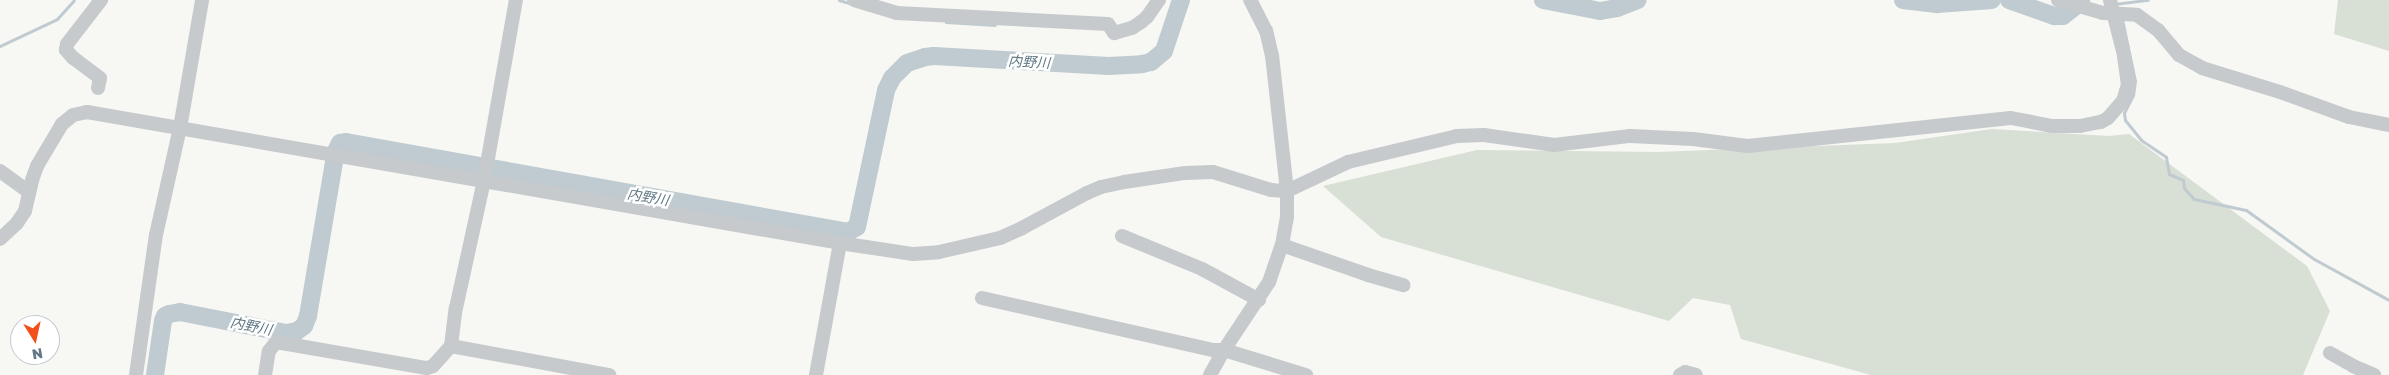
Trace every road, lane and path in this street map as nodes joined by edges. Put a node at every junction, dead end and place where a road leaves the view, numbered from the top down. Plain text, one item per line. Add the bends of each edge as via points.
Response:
1 (101, 0) edge
2 (202, 0) edge
3 (516, 0) edge
4 (854, 0) edge
5 (1159, 0) edge
6 (1250, 0) edge
7 (2058, 0) edge
8 (2112, 7) edge
9 (98, 88) dead end
10 (2389, 124) edge
11 (180, 128) junction
12 (0, 171) edge
13 (484, 181) junction
14 (1287, 191) junction
15 (28, 192) junction
16 (1122, 236) dead end
17 (0, 239) edge
18 (840, 243) junction
19 (1282, 245) junction
20 (1404, 285) dead end
21 (982, 298) dead end
22 (1258, 300) junction
23 (450, 346) junction
24 (1224, 350) junction
25 (2330, 353) dead end
26 (136, 375) edge
27 (265, 375) edge
28 (609, 375) edge
29 (816, 375) edge
30 (1210, 375) edge
31 (1306, 375) edge
32 (1680, 375) edge
33 (1696, 375) edge
34 (2374, 375) edge

1 - 9 street via 67,44 66,50 100,78
2 - 11 street
3 - 13 street
4 - 5 street via 897,13 1108,24 1114,33 1132,28 1147,17
6 - 14 street via 1266,30 1272,56
7 - 8 street via 2091,10
8 - 10 street via 2137,15 2158,30 2179,55 2202,68 2349,117
8 - 14 street via 2128,84 2123,101 2101,122 2052,126 2011,118 1748,146 1630,136 1554,145 1457,136 1348,162
11 - 13 street
11 - 15 street via 93,112 73,115 62,124 37,166
11 - 26 street via 156,235
12 - 15 street
13 - 18 street
13 - 23 street
14 - 18 street via 1272,190 1213,172 1185,173 1101,187 1000,238 939,252 913,254
14 - 19 street
15 - 17 street via 25,210
16 - 22 street via 1202,270
18 - 29 street
19 - 20 street
19 - 22 street via 1269,282
21 - 24 street
22 - 24 street
23 - 27 street via 433,366 427,368 276,342 269,350
23 - 28 street
24 - 30 street
24 - 31 street
25 - 34 street
32 - 33 street via 1685,372

